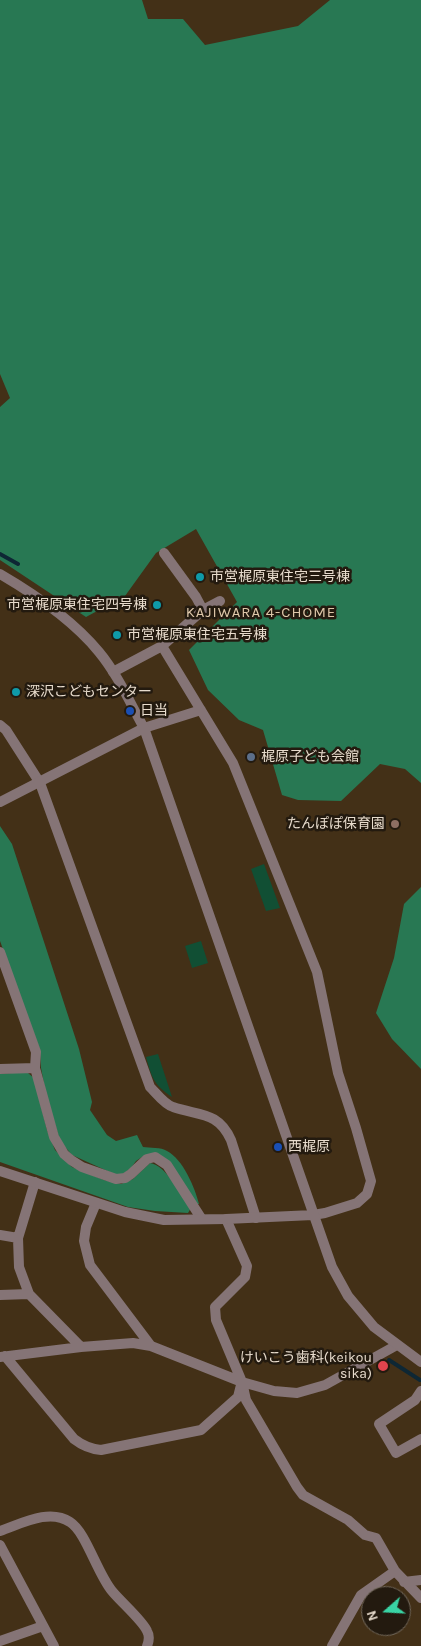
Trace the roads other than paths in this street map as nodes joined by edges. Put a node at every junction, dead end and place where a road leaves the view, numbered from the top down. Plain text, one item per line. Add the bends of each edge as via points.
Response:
1 (164, 553) dead end
2 (0, 574) edge
3 (220, 601) dead end
4 (203, 610) junction
5 (162, 646) junction
6 (113, 672) junction
7 (201, 710) junction
8 (0, 725) edge
9 (144, 728) junction
10 (40, 783) junction
11 (0, 802) edge
12 (0, 952) edge
13 (35, 1068) junction
14 (0, 1069) edge
15 (0, 1171) edge
16 (35, 1182) junction
17 (96, 1203) junction
18 (313, 1215) junction
19 (200, 1218) junction
20 (256, 1218) junction
21 (226, 1219) junction
22 (0, 1235) edge
23 (18, 1238) junction
24 (29, 1294) junction
25 (0, 1295) edge
26 (397, 1345) junction
27 (151, 1346) junction
28 (80, 1347) junction
29 (3, 1357) edge
30 (421, 1362) edge
31 (242, 1382) junction
32 (421, 1390) edge
33 (421, 1439) edge
34 (0, 1531) edge
35 (0, 1546) edge
36 (395, 1572) junction
37 (421, 1580) edge
38 (404, 1582) junction
39 (421, 1598) edge
40 (43, 1626) junction
41 (0, 1641) edge
42 (54, 1646) edge
43 (147, 1646) edge
44 (332, 1646) edge

1 - 4 street
2 - 6 street via 27,590 82,633
3 - 4 street
4 - 5 street
5 - 6 street
5 - 7 street
6 - 9 street
7 - 9 street
7 - 18 street via 233,763 317,972 338,1072 370,1175 370,1187 362,1200
8 - 10 street
9 - 10 street
9 - 18 street
10 - 11 street
10 - 20 street via 150,1087 171,1107 210,1116 220,1122 231,1140
12 - 13 street via 36,1052
13 - 14 street
13 - 19 street via 54,1136 64,1154 82,1167 116,1179 125,1178 147,1160 160,1160 167,1165
15 - 16 street
16 - 17 street
16 - 23 street
17 - 19 street via 164,1220
17 - 27 street via 84,1240 90,1265
18 - 20 street
18 - 26 street via 332,1267 348,1296 374,1327
19 - 21 street
20 - 21 street
21 - 31 street via 247,1266 245,1277 215,1307 216,1320
22 - 23 street
23 - 24 street via 20,1267
24 - 25 street
24 - 28 street
26 - 30 street
26 - 31 street via 325,1386 310,1390 283,1393
27 - 28 street via 133,1343
27 - 31 street
28 - 29 street
29 - 31 street via 74,1439 91,1449 101,1450 201,1430 238,1397
31 - 36 street via 246,1400 297,1488 366,1535 376,1538
32 - 33 street via 415,1400 379,1424 396,1453
34 - 43 street via 42,1517 70,1522 81,1534 110,1590 148,1631 150,1641
35 - 40 street
36 - 38 street
36 - 44 street via 361,1595
37 - 38 street
38 - 39 street
40 - 41 street
40 - 42 street

